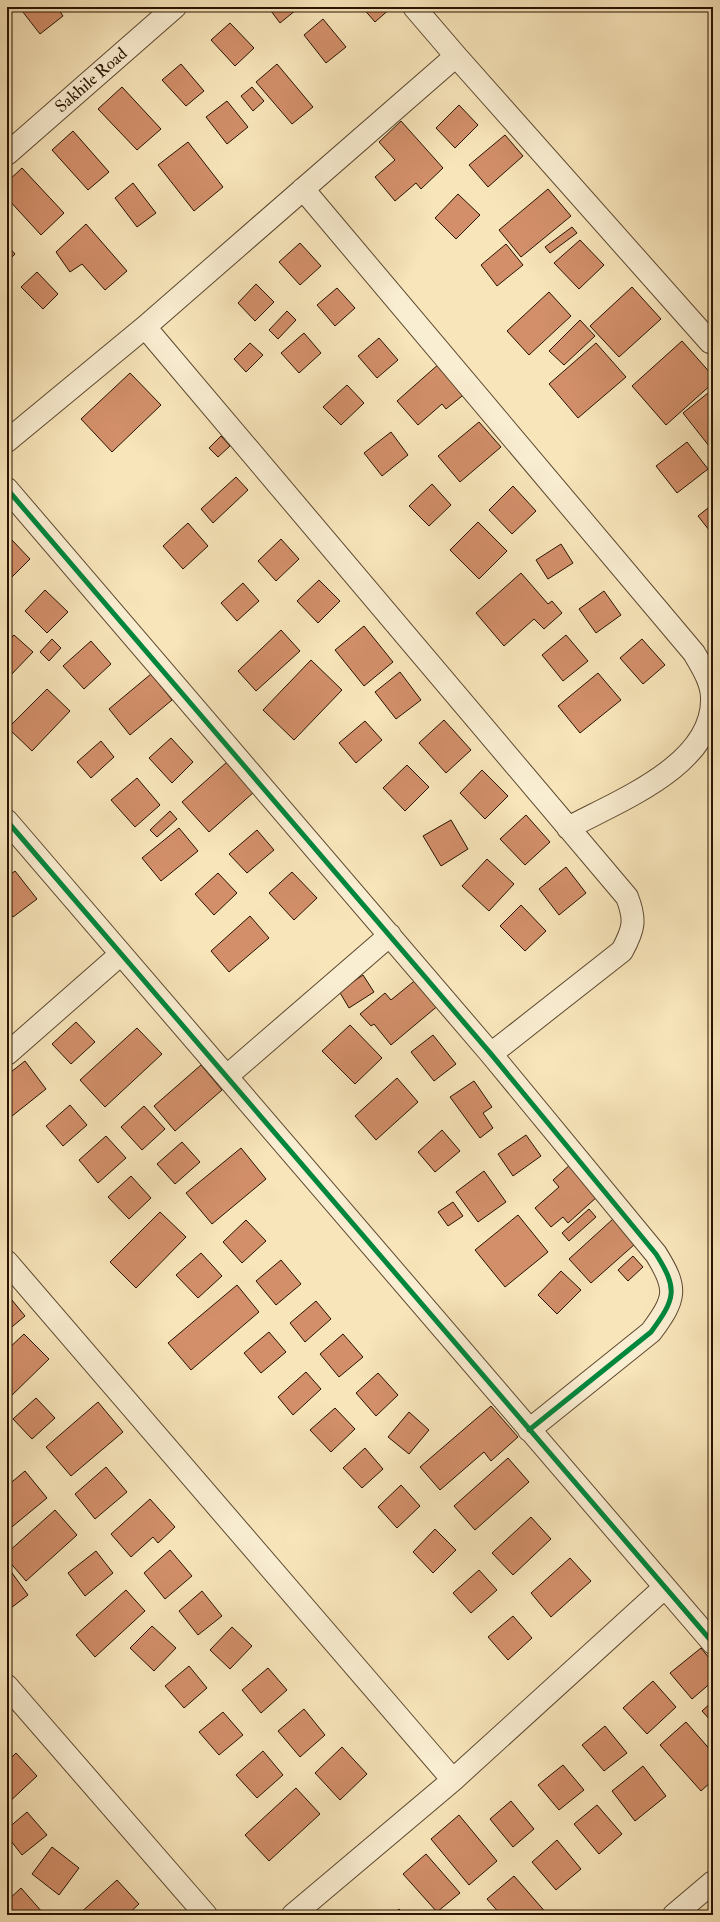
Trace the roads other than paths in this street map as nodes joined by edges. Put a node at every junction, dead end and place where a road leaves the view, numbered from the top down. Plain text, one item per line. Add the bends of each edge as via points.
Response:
1 (175, 7) edge
2 (414, 7) edge
3 (456, 56) junction
4 (7, 154) edge
5 (303, 189) junction
6 (145, 327) junction
7 (710, 342) dead end
8 (7, 441) edge
9 (7, 489) edge
10 (7, 821) edge
11 (568, 828) junction
12 (390, 935) junction
13 (121, 954) junction
14 (7, 1054) edge
15 (491, 1054) junction
16 (227, 1076) junction
17 (7, 1262) edge
18 (529, 1430) junction
19 (664, 1588) junction
20 (713, 1643) edge
21 (7, 1686) edge
22 (452, 1780) junction
23 (713, 1882) edge
24 (206, 1915) edge
25 (293, 1915) edge
26 (674, 1915) edge

1 - 4 street, Sakhile Road
2 - 3 street
3 - 5 street
3 - 7 street
5 - 6 street
5 - 11 street via 694,653 708,678 712,697 710,718 696,746 682,761 659,779
6 - 8 street
6 - 11 street
9 - 12 street
10 - 13 street
11 - 15 street via 627,897 633,913 628,939 622,951
12 - 15 street
12 - 16 street
13 - 14 street
13 - 16 street
15 - 18 street via 656,1254 668,1273 673,1290 666,1312 651,1332
16 - 18 street
17 - 22 street
18 - 19 street
19 - 20 street
19 - 22 street
21 - 24 street
22 - 25 street
23 - 26 street

